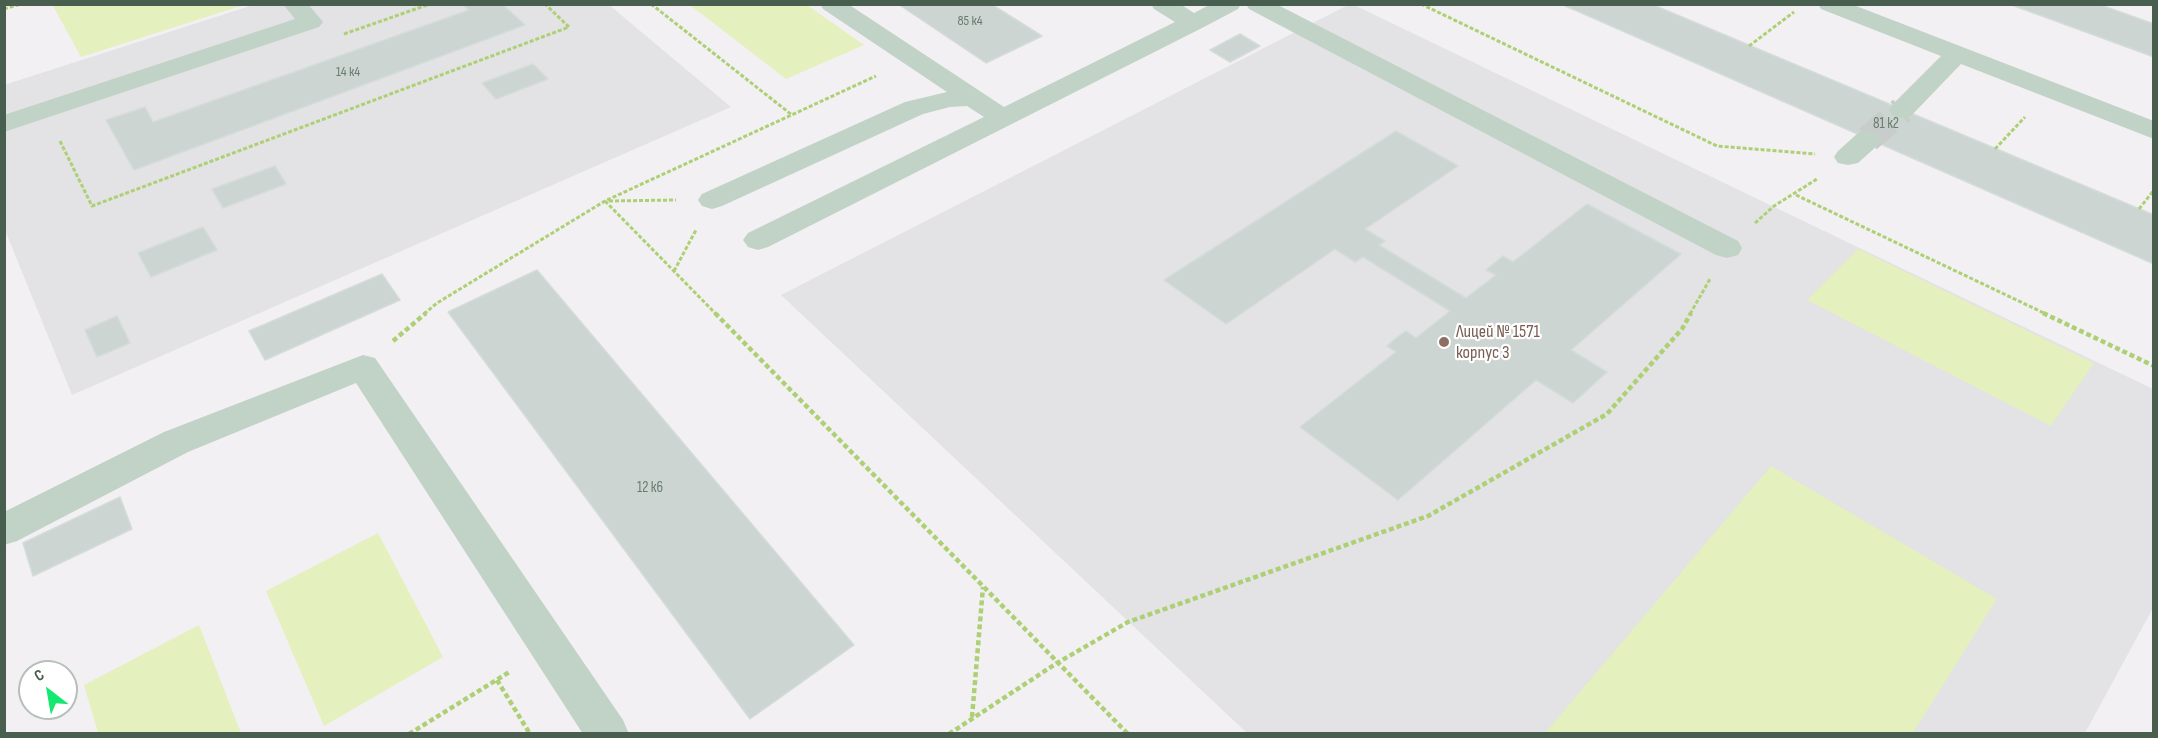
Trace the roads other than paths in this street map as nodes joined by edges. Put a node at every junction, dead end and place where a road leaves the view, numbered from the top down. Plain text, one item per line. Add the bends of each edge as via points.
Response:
1 (294, 4) edge
2 (831, 4) edge
3 (1162, 4) edge
4 (1230, 4) edge
5 (1257, 4) edge
6 (1829, 4) edge
7 (1194, 23) junction
8 (1958, 54) junction
9 (973, 98) junction
10 (1902, 110) tunnel mouth
11 (1003, 118) junction
12 (4, 124) edge
13 (2154, 130) edge
14 (712, 200) road end
15 (758, 240) dead end
16 (1727, 248) road end
17 (4, 530) edge
18 (608, 734) edge

1 - 12 street via 310,22
2 - 9 street
3 - 7 street
4 - 7 street
5 - 16 street
6 - 8 street
7 - 11 street
8 - 10 street
8 - 13 street
9 - 11 street
9 - 14 street via 914,108
11 - 15 street
17 - 18 street via 176,442 363,367

